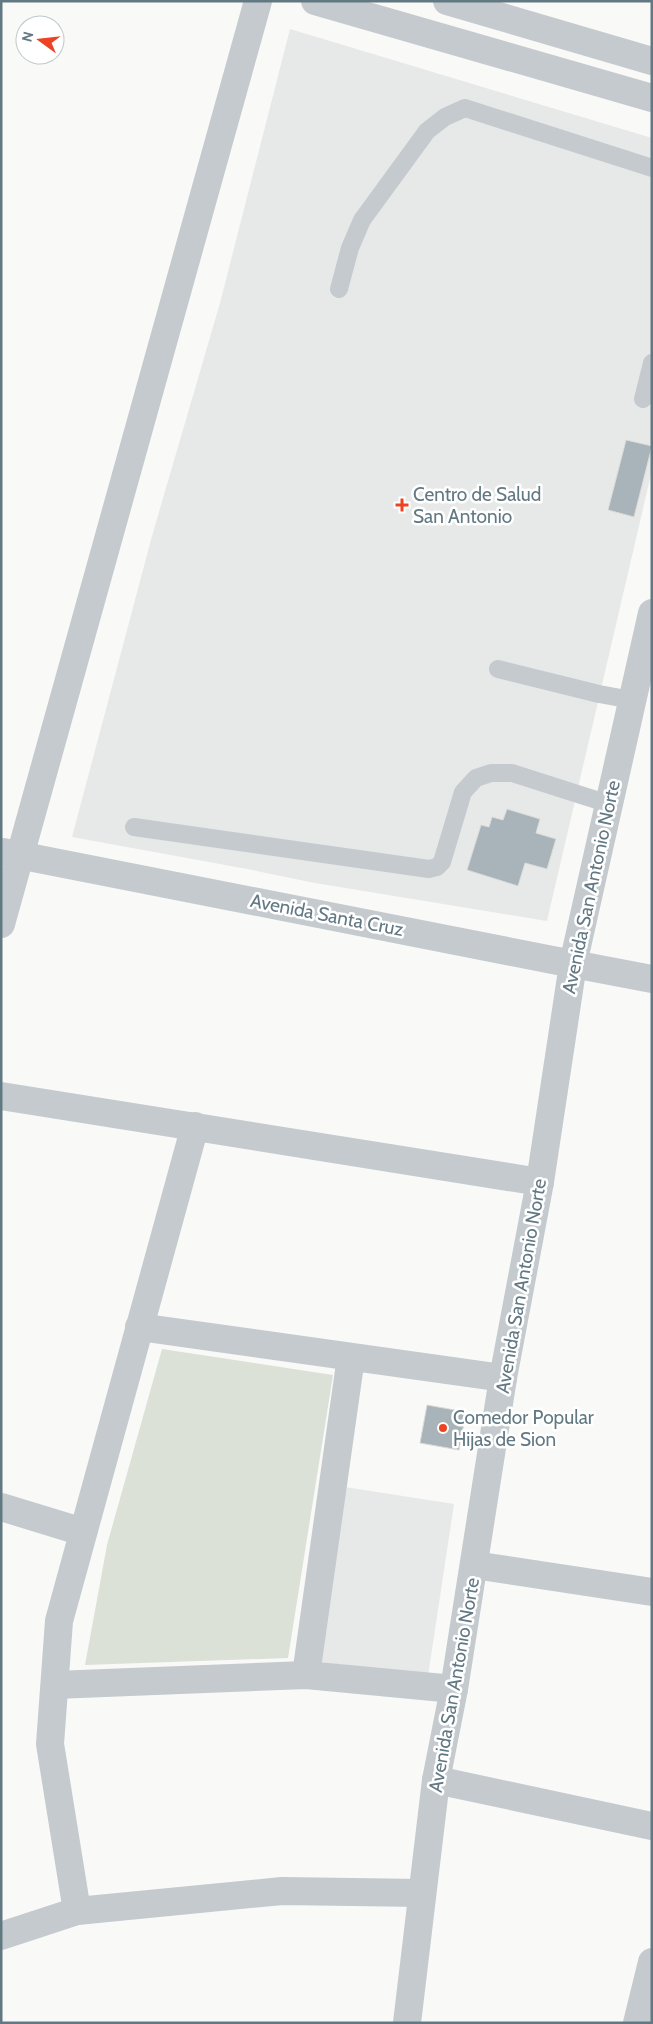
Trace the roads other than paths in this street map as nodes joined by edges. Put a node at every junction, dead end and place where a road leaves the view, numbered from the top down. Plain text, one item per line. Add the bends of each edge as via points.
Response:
1 (258, 1) edge
2 (315, 1) edge
3 (447, 1) edge
4 (652, 61) edge
5 (652, 98) edge
6 (652, 168) edge
7 (339, 289) dead end
8 (652, 363) edge
9 (644, 399) dead end
10 (652, 613) edge
11 (498, 668) dead end
12 (632, 700) junction
13 (609, 804) junction
14 (134, 827) dead end
15 (11, 853) edge
16 (1, 924) edge
17 (573, 964) junction
18 (652, 979) edge
19 (1, 1096) edge
20 (195, 1126) junction
21 (540, 1182) junction
22 (139, 1327) junction
23 (350, 1357) junction
24 (504, 1378) junction
25 (1, 1507) edge
26 (84, 1532) junction
27 (474, 1566) junction
28 (652, 1592) edge
29 (306, 1675) junction
30 (55, 1685) junction
31 (454, 1689) junction
32 (436, 1780) junction
33 (652, 1826) edge
34 (422, 1893) junction
35 (77, 1911) junction
36 (1, 1936) edge
37 (652, 1962) edge
38 (407, 2023) edge
39 (637, 2023) edge

1 - 15 street
2 - 5 street
3 - 4 street
6 - 7 lane via 465,108 445,116 427,131 362,220 350,248
8 - 9 lane
10 - 12 street, Avenida San Antonio Norte
11 - 12 lane
12 - 13 street, Avenida San Antonio Norte
13 - 14 lane via 512,773 491,773 476,778 463,792 442,862 429,869
13 - 17 street, Avenida San Antonio Norte
15 - 16 street
15 - 17 street, Avenida Santa Cruz
17 - 18 street, Avenida Santa Cruz
17 - 21 street, Avenida San Antonio Norte
19 - 20 street
20 - 21 street
20 - 22 street
21 - 24 street, Avenida San Antonio Norte
22 - 23 street
22 - 26 street
23 - 24 street
23 - 29 street
24 - 27 street, Avenida San Antonio Norte
25 - 26 street
26 - 30 street via 60,1621
27 - 28 street
27 - 31 street, Avenida San Antonio Norte
29 - 30 street
29 - 31 street
30 - 35 street via 50,1744
31 - 32 street, Avenida San Antonio Norte
32 - 33 street
32 - 34 street, Avenida San Antonio Norte
34 - 35 street via 282,1891
34 - 38 street, Avenida San Antonio Norte
35 - 36 street
37 - 39 street

